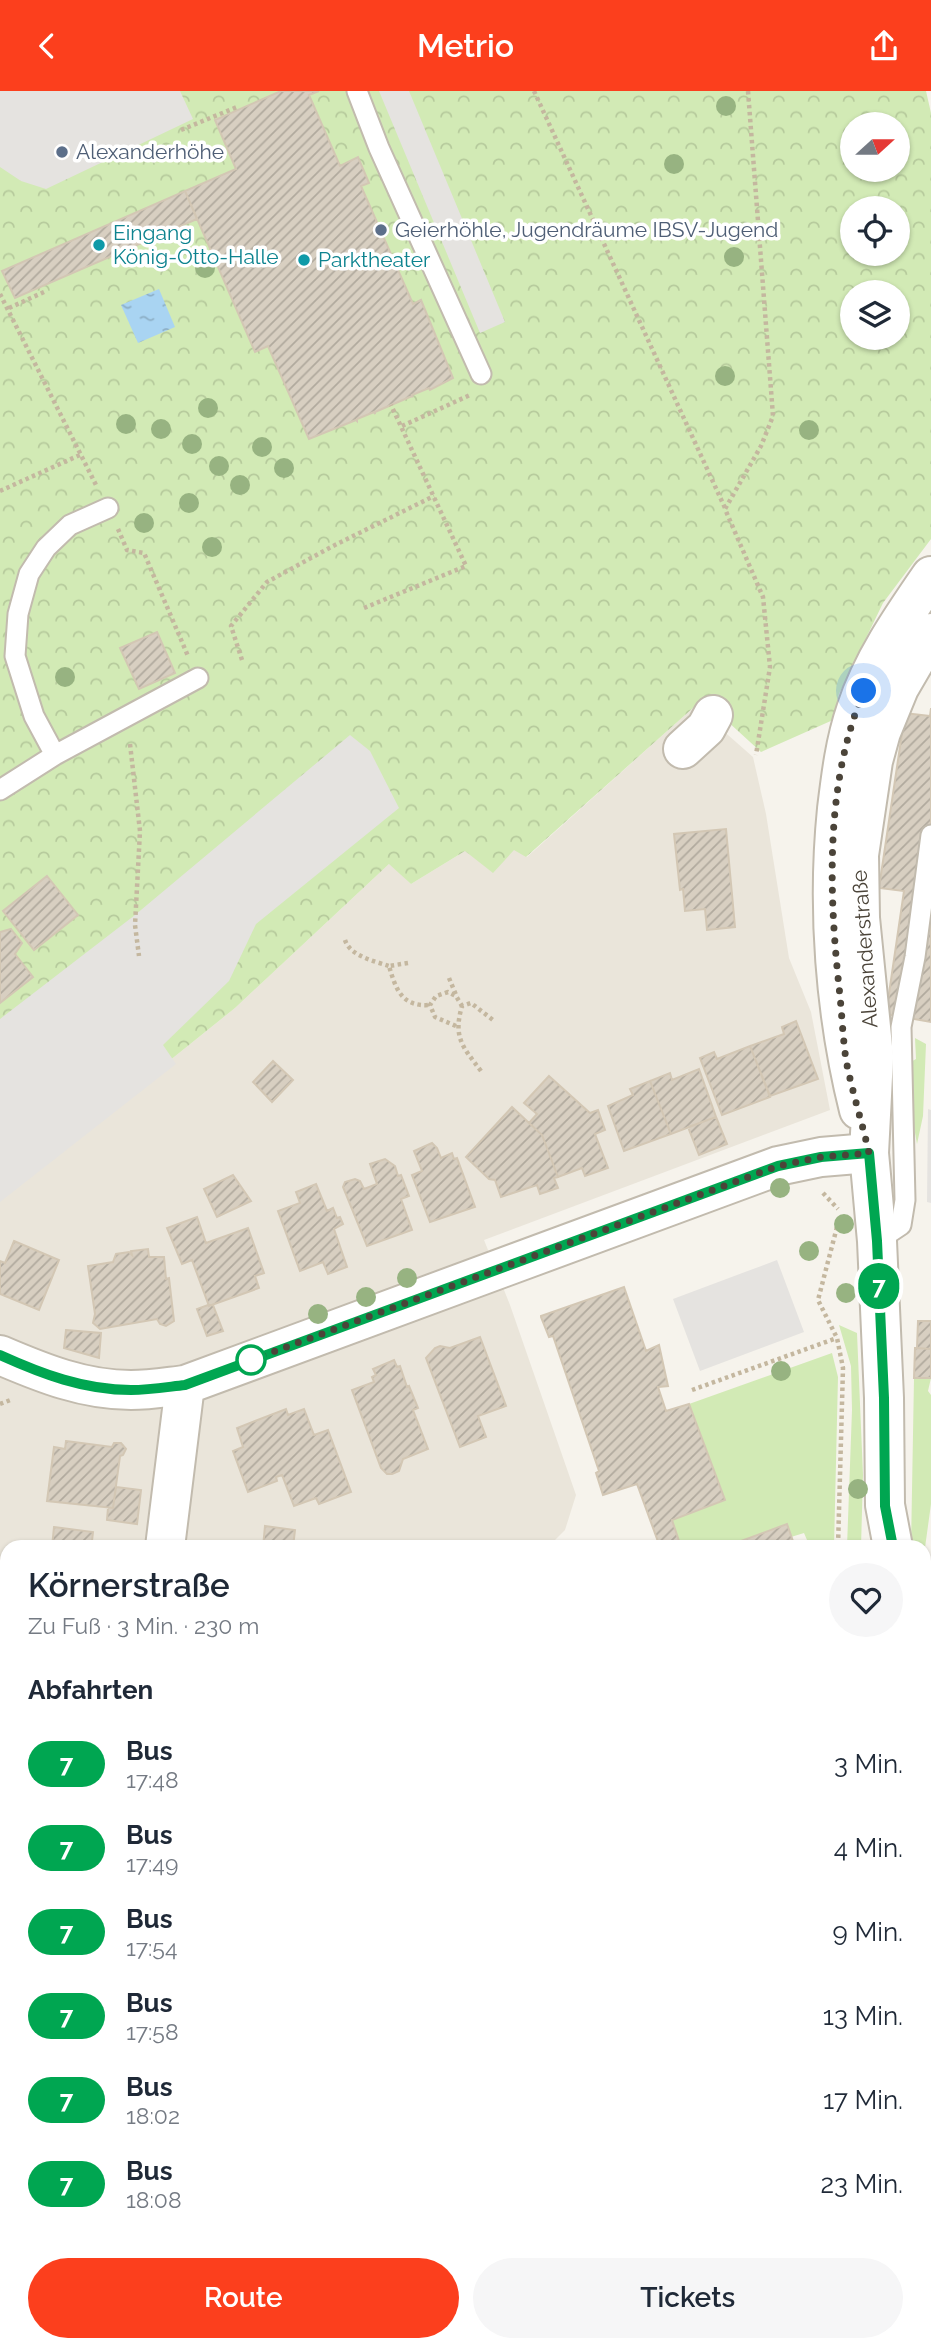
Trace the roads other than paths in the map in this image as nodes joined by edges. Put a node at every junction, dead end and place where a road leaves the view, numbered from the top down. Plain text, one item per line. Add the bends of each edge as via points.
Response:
1 (356, 91) edge
2 (481, 374) dead end
3 (108, 508) road end
4 (931, 576) edge
5 (931, 633) edge
6 (194, 670) road end
7 (713, 715) dead end
8 (683, 749) dead end
9 (55, 755) junction
10 (0, 790) edge
11 (931, 835) edge
12 (923, 958) edge
13 (869, 1153) junction
14 (877, 1241) junction
15 (0, 1355) edge
16 (185, 1385) junction
17 (885, 1506) junction
18 (166, 1540) edge
19 (873, 1540) edge
20 (892, 1540) edge

1 - 2 lane
3 - 9 lane via 70,525 46,548 29,574 18,614 15,656 34,716
4 - 13 street, Alexanderstraße via 895,629 856,709 838,796 832,920 846,1060
5 - 13 street, Alexanderstraße via 899,688 881,732 859,855 860,918 874,1057
6 - 9 lane
7 - 8 street
9 - 10 lane
11 - 12 lane
12 - 14 lane via 901,1027 905,1200 901,1225
13 - 14 street, Alexanderstraße
13 - 16 street via 778,1166
14 - 17 street, Alexanderstraße
15 - 16 street via 61,1380 95,1387 130,1390
16 - 18 street
17 - 19 street, Alexanderstraße
17 - 20 street, Alexanderstraße

